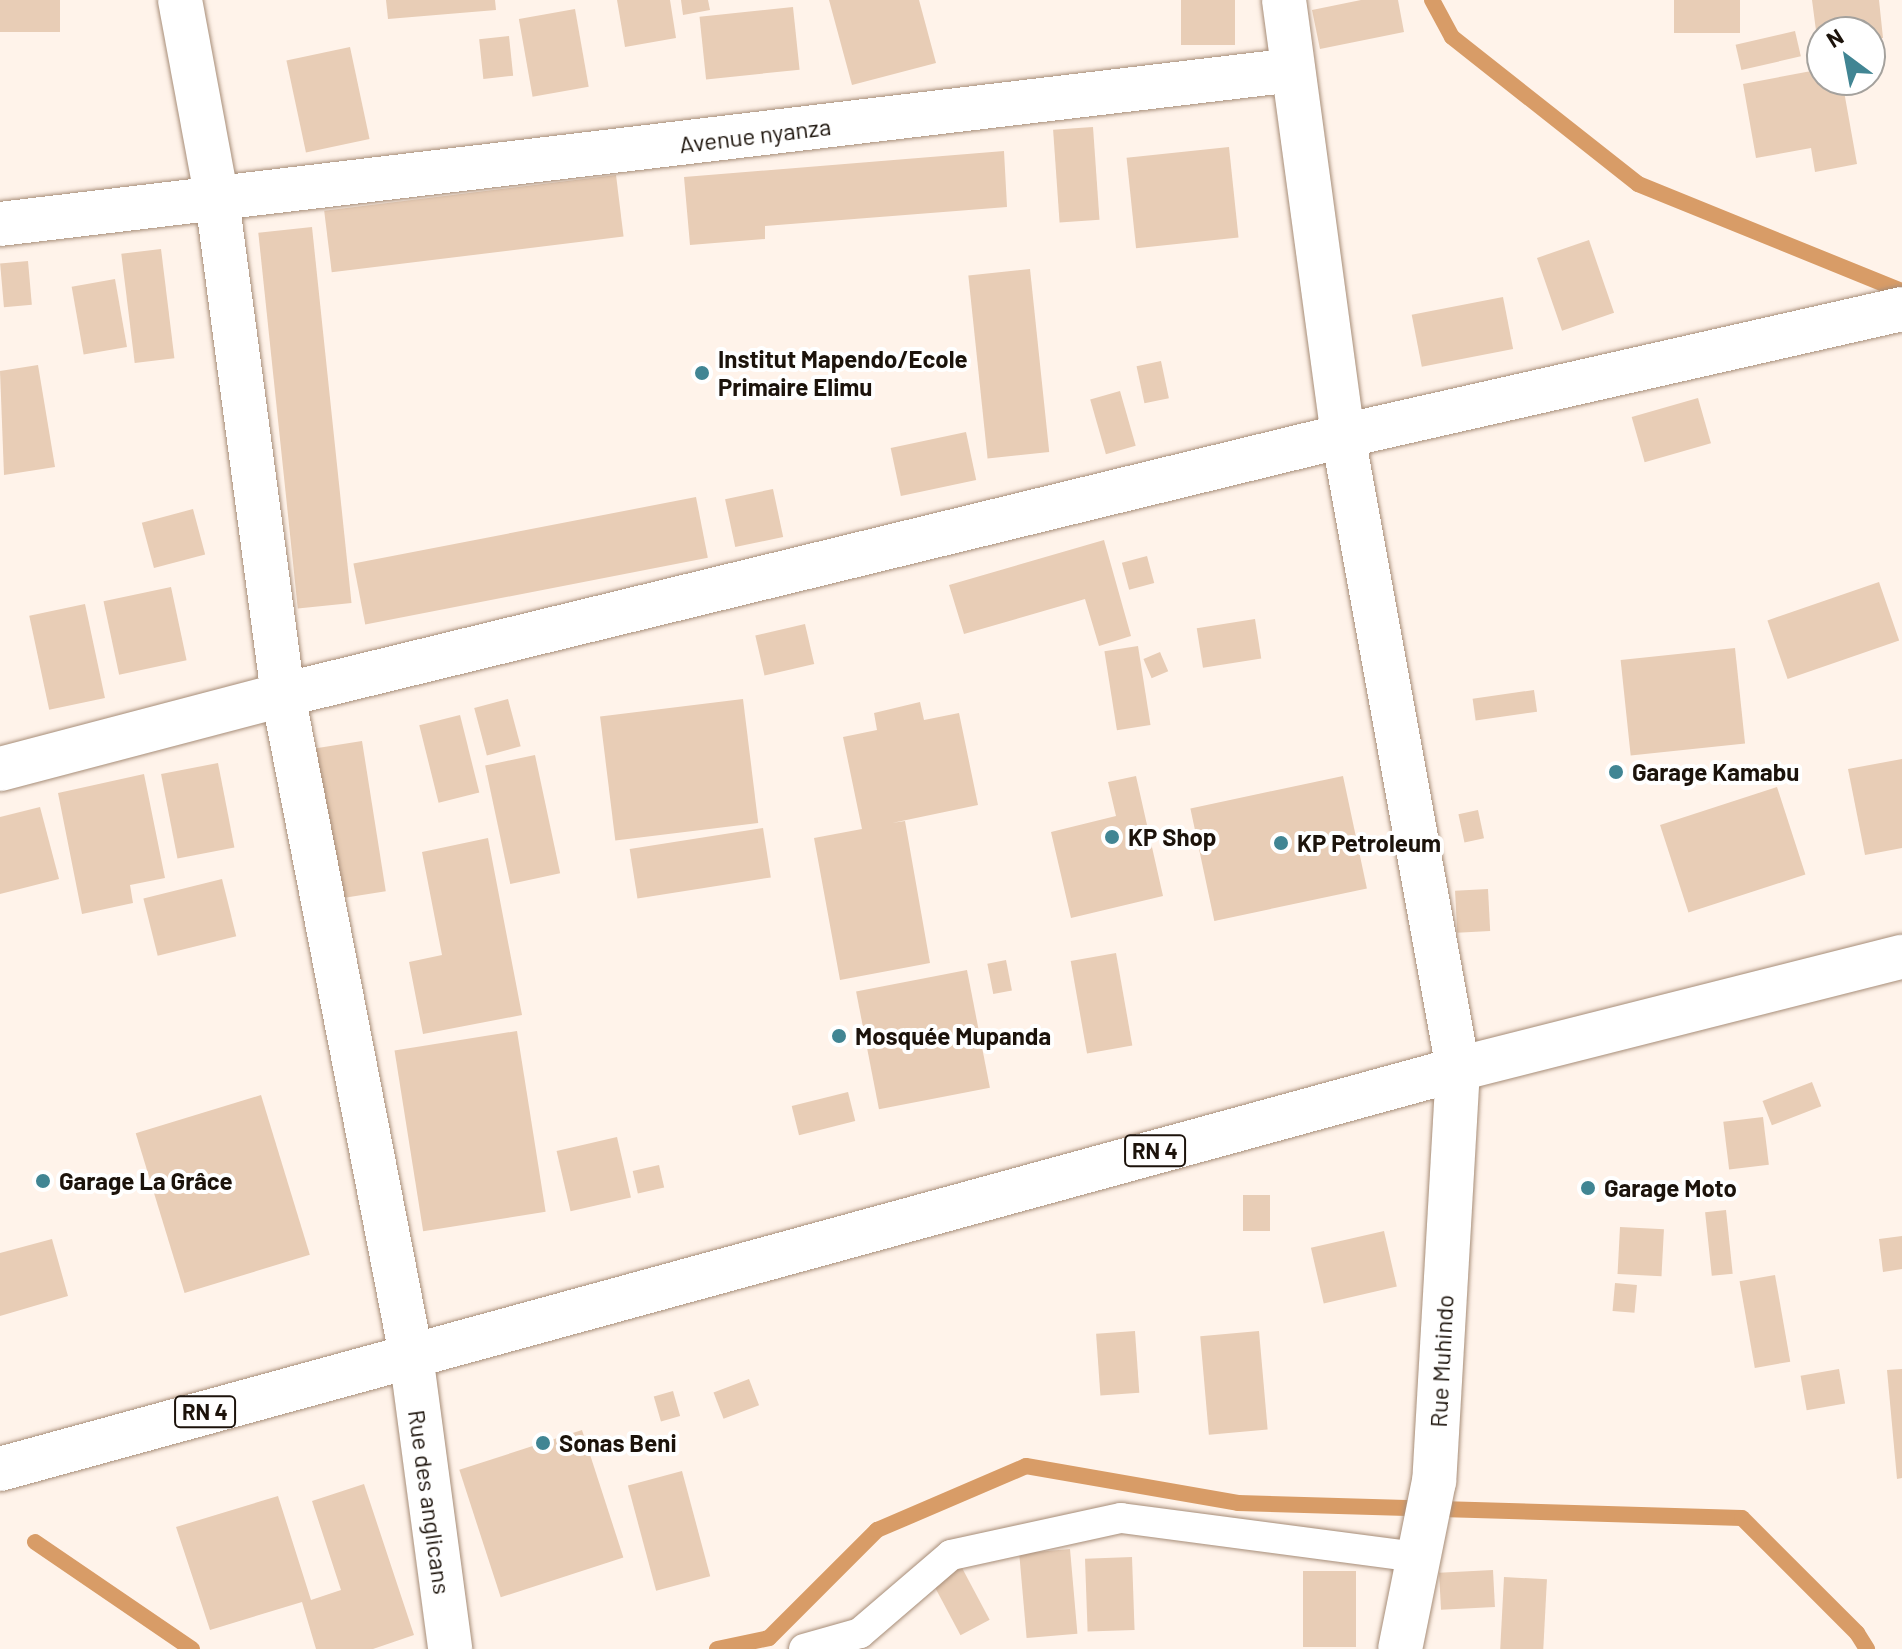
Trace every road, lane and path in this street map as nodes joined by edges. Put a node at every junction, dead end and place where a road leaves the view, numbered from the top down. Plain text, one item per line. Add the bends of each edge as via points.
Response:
1 (180, 0) edge
2 (1284, 0) edge
3 (1293, 70) junction
4 (217, 199) junction
5 (0, 224) edge
6 (1902, 309) edge
7 (1343, 436) junction
8 (283, 695) junction
9 (0, 769) edge
10 (1902, 957) edge
11 (1458, 1069) junction
12 (411, 1355) junction
13 (0, 1469) edge
14 (1421, 1544) junction
15 (450, 1649) edge
16 (804, 1649) edge
17 (1400, 1649) edge

1 - 4 main road, Rue des anglicans
2 - 3 main road, Rue Muhindo
3 - 4 main road, Avenue nyanza
3 - 7 main road, Rue Muhindo
4 - 5 main road, Avenue nyanza
4 - 8 main road, Rue des anglicans
6 - 7 main road
7 - 8 main road
7 - 11 main road, Rue Muhindo
8 - 9 main road
8 - 12 main road, Rue des anglicans
10 - 11 main road, RN 4
11 - 12 main road, RN 4
11 - 14 main road, Rue Muhindo via 1434,1481
12 - 13 main road, RN 4
12 - 15 main road, Rue des anglicans
14 - 16 lane via 1121,1518 951,1555 860,1633
14 - 17 main road, Rue Muhindo

